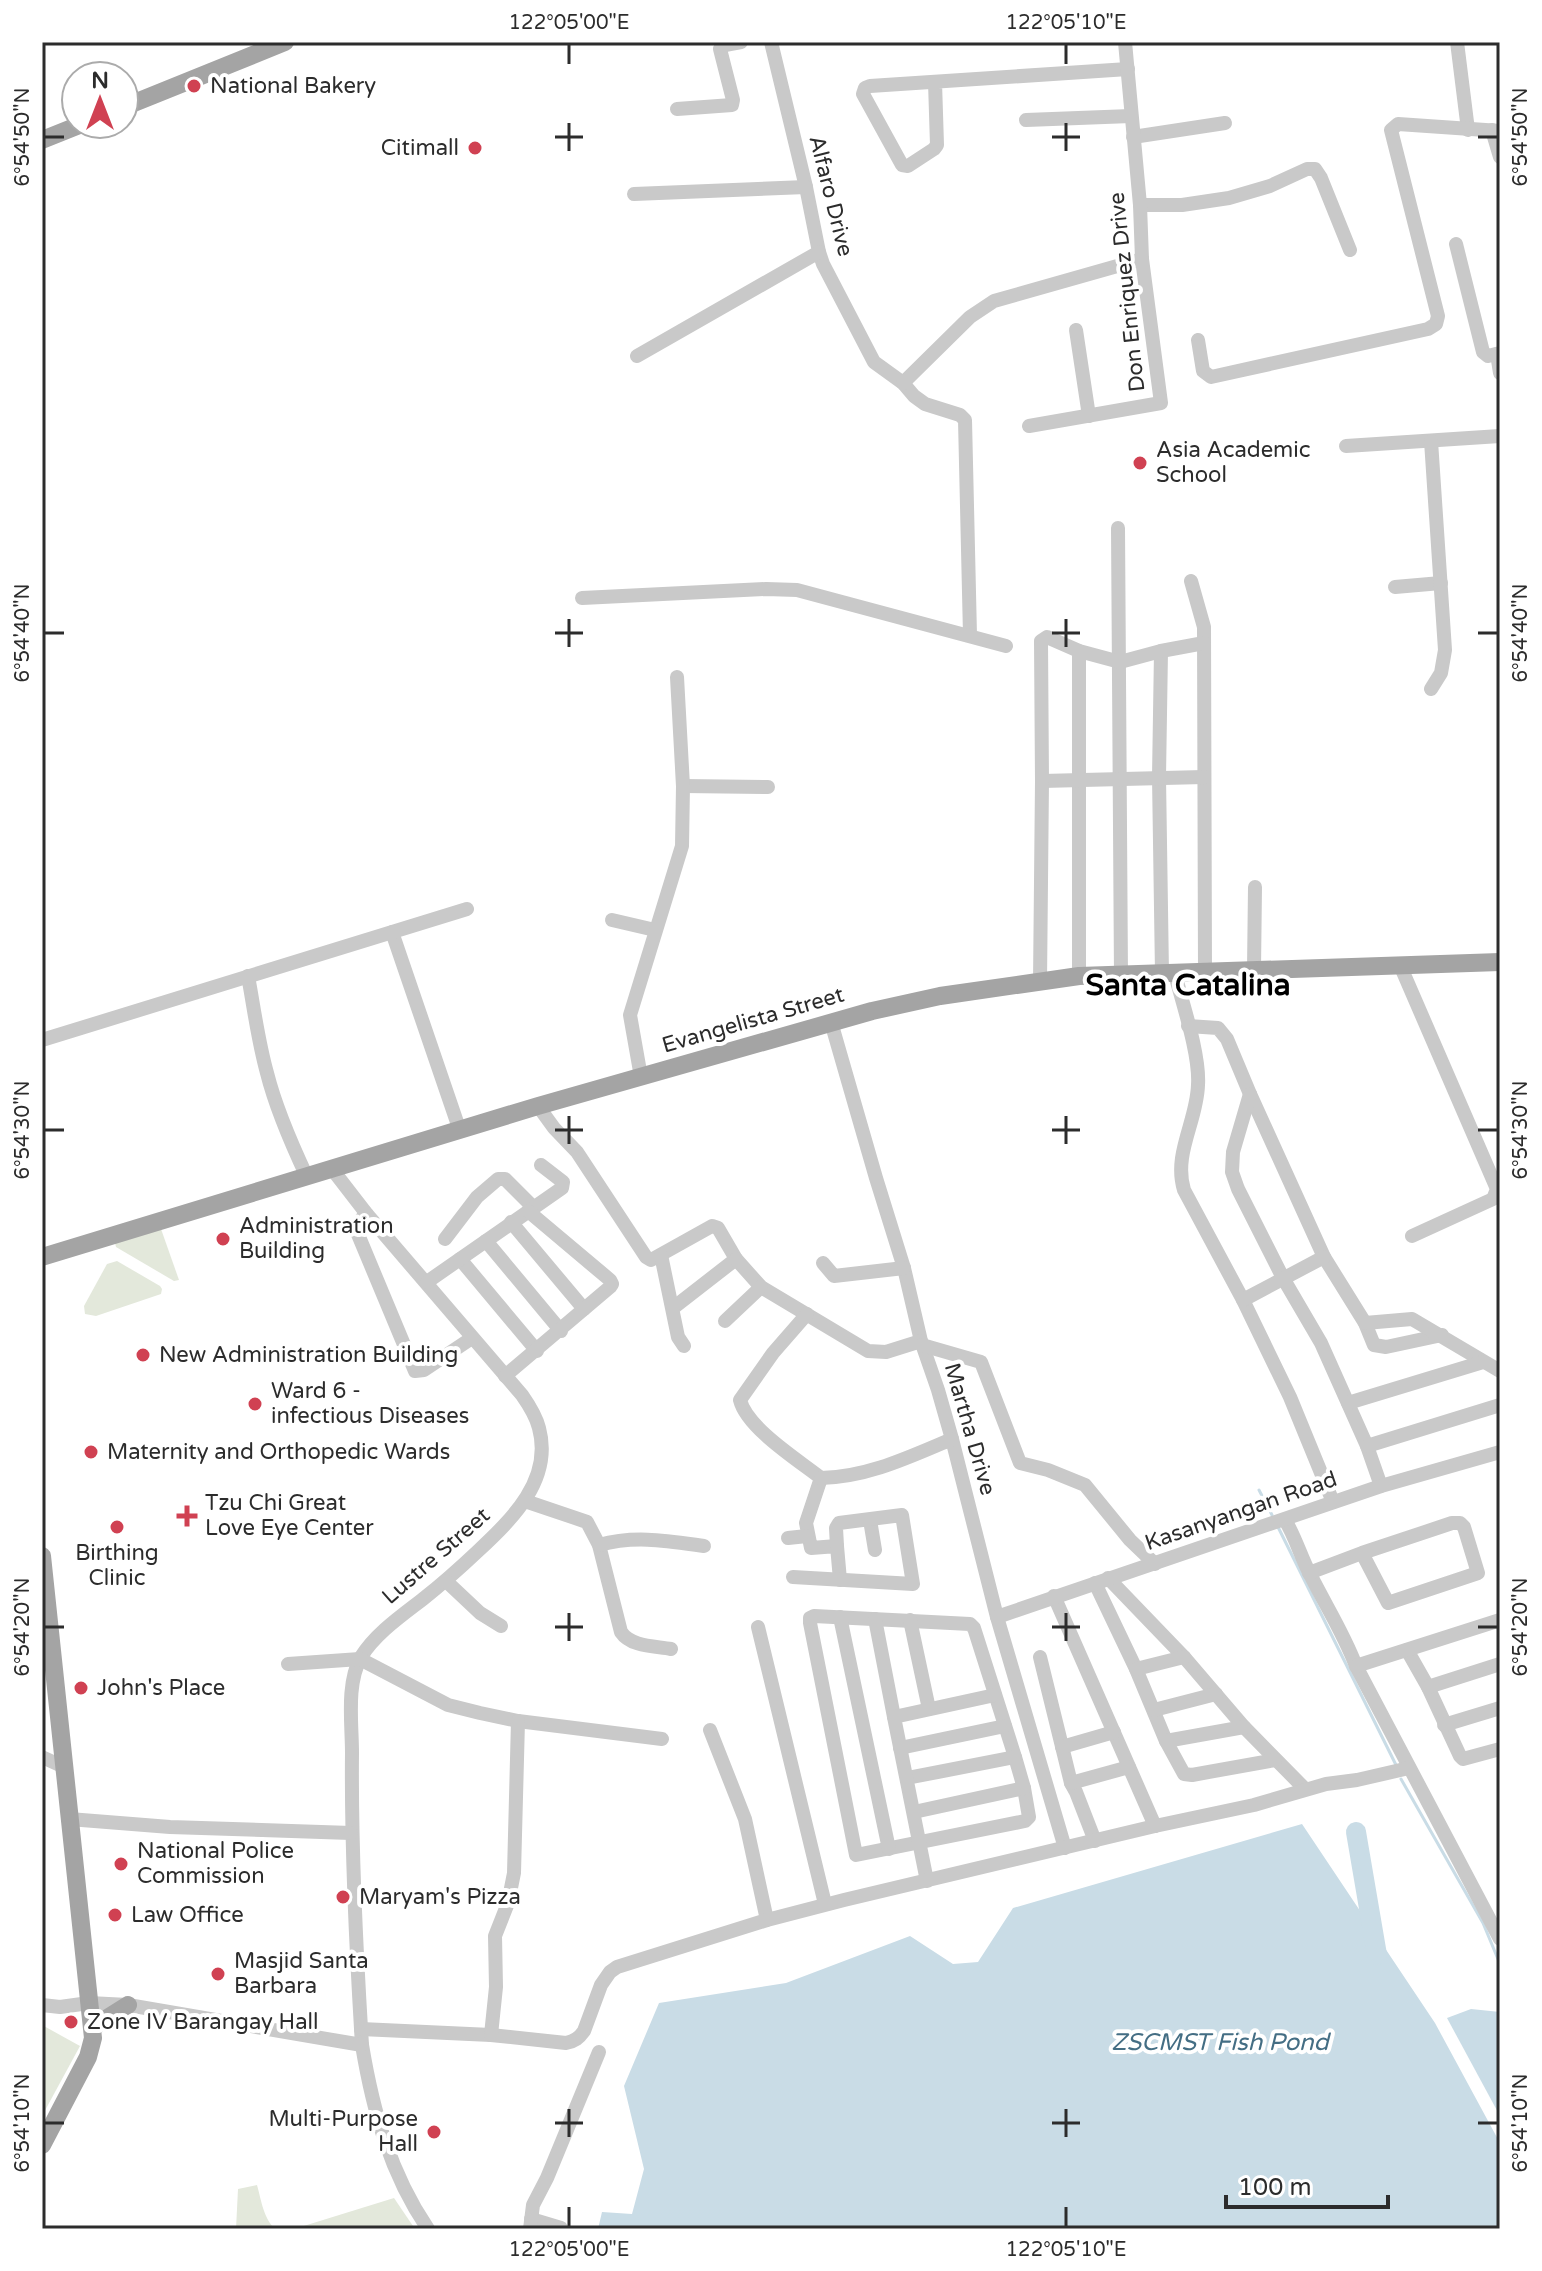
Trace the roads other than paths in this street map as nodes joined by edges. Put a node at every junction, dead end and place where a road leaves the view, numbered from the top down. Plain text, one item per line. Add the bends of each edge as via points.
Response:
1 (285, 42) edge
2 (741, 42) edge
3 (771, 42) edge
4 (1125, 42) edge
5 (1457, 42) edge
6 (1128, 69) junction
7 (935, 82) junction
8 (140, 101) edge
9 (677, 109) dead end
10 (1131, 116) junction
11 (1026, 120) dead end
12 (1225, 123) dead end
13 (1468, 130) junction
14 (1496, 130) edge
15 (1133, 137) junction
16 (1500, 157) edge
17 (806, 187) junction
18 (634, 194) dead end
19 (1140, 205) junction
20 (1456, 244) dead end
21 (1350, 250) dead end
22 (819, 252) junction
23 (1142, 259) junction
24 (1076, 330) dead end
25 (1198, 340) dead end
26 (1498, 353) edge
27 (637, 356) dead end
28 (1500, 373) edge
29 (903, 383) junction
30 (1089, 416) junction
31 (1029, 426) dead end
32 (1500, 436) edge
33 (1431, 441) junction
34 (1346, 446) dead end
35 (1118, 528) dead end
36 (1191, 581) dead end
37 (1441, 583) junction
38 (1395, 587) dead end
39 (582, 598) dead end
40 (970, 635) junction
41 (1204, 643) junction
42 (1006, 646) dead end
43 (1079, 651) junction
44 (1161, 651) junction
45 (1120, 662) junction
46 (677, 677) dead end
47 (1431, 689) dead end
48 (1159, 777) junction
49 (1204, 777) junction
50 (1119, 778) junction
51 (1079, 779) junction
52 (1042, 781) junction
53 (683, 786) junction
54 (768, 787) dead end
55 (1255, 887) dead end
56 (467, 909) dead end
57 (612, 920) dead end
58 (655, 930) junction
59 (392, 932) junction
60 (1500, 962) edge
61 (1400, 965) junction
62 (1254, 969) junction
63 (1205, 973) junction
64 (1169, 974) junction
65 (248, 976) junction
66 (1079, 976) junction
67 (1121, 976) junction
68 (1040, 982) junction
69 (831, 1022) junction
70 (1188, 1026) junction
71 (42, 1040) edge
72 (641, 1077) junction
73 (1250, 1094) junction
74 (538, 1106) junction
75 (460, 1131) junction
76 (541, 1165) dead end
77 (332, 1169) junction
78 (307, 1177) junction
79 (530, 1209) junction
80 (366, 1213) junction
81 (511, 1222) junction
82 (1412, 1236) dead end
83 (445, 1239) dead end
84 (486, 1241) junction
85 (661, 1255) junction
86 (42, 1257) edge
87 (1324, 1257) junction
88 (460, 1259) junction
89 (736, 1259) junction
90 (823, 1263) dead end
91 (904, 1268) junction
92 (1283, 1278) junction
93 (427, 1282) junction
94 (761, 1287) junction
95 (1243, 1300) junction
96 (673, 1308) junction
97 (584, 1309) junction
98 (807, 1314) junction
99 (725, 1321) dead end
100 (1365, 1323) junction
101 (561, 1331) junction
102 (1442, 1335) junction
103 (472, 1338) junction
104 (922, 1343) junction
105 (684, 1346) dead end
106 (537, 1351) junction
107 (1483, 1362) junction
108 (1500, 1371) edge
109 (505, 1376) junction
110 (1348, 1403) junction
111 (1500, 1405) edge
112 (952, 1439) junction
113 (1367, 1446) junction
114 (1499, 1456) edge
115 (821, 1478) junction
116 (1381, 1486) junction
117 (525, 1501) junction
118 (1333, 1502) junction
119 (870, 1520) junction
120 (1285, 1520) junction
121 (807, 1536) junction
122 (788, 1538) dead end
123 (599, 1545) junction
124 (704, 1546) dead end
125 (837, 1546) junction
126 (875, 1550) dead end
127 (1362, 1553) junction
128 (42, 1556) edge
129 (1155, 1564) junction
130 (1309, 1573) junction
131 (793, 1577) dead end
132 (840, 1580) junction
133 (1102, 1580) junction
134 (446, 1581) junction
135 (1054, 1596) junction
136 (840, 1617) junction
137 (997, 1617) junction
138 (875, 1619) junction
139 (910, 1620) junction
140 (1498, 1621) edge
141 (46, 1623) edge
142 (501, 1626) dead end
143 (758, 1627) dead end
144 (1500, 1638) edge
145 (671, 1649) dead end
146 (1407, 1650) junction
147 (1040, 1657) dead end
148 (1184, 1657) junction
149 (360, 1659) junction
150 (288, 1664) dead end
151 (1500, 1664) edge
152 (1356, 1666) junction
153 (1136, 1669) junction
154 (1428, 1687) junction
155 (1216, 1694) junction
156 (995, 1695) junction
157 (1500, 1708) edge
158 (929, 1709) junction
159 (1154, 1710) junction
160 (894, 1717) junction
161 (518, 1721) junction
162 (1444, 1725) junction
163 (1005, 1726) junction
164 (1244, 1727) junction
165 (710, 1730) dead end
166 (1114, 1732) junction
167 (662, 1739) dead end
168 (1166, 1741) junction
169 (1062, 1747) junction
170 (900, 1748) junction
171 (1500, 1749) edge
172 (42, 1757) edge
173 (1015, 1757) junction
174 (1275, 1760) junction
175 (64, 1767) junction
176 (1129, 1767) junction
177 (1409, 1768) junction
178 (907, 1778) junction
179 (1071, 1783) junction
180 (1024, 1788) junction
181 (1305, 1789) junction
182 (914, 1812) junction
183 (69, 1819) junction
184 (1155, 1826) junction
185 (351, 1833) junction
186 (1095, 1841) junction
187 (921, 1842) junction
188 (1065, 1848) junction
189 (889, 1849) junction
190 (927, 1881) junction
191 (825, 1904) junction
192 (767, 1920) junction
193 (1500, 1939) edge
194 (89, 2003) junction
195 (42, 2005) edge
196 (128, 2005) junction
197 (93, 2027) junction
198 (491, 2035) junction
199 (361, 2037) junction
200 (599, 2052) dead end
201 (42, 2145) edge
202 (530, 2224) edge
203 (561, 2228) edge
204 (428, 2229) edge

1 - 8 main road
2 - 9 street via 720,49 732,105
3 - 17 street, Alfaro Drive
4 - 6 street, Don Enriquez Drive
5 - 13 street
6 - 7 street
6 - 10 street, Don Enriquez Drive
7 - 7 street via 937,145 902,165 863,90
10 - 11 street
10 - 15 street, Don Enriquez Drive
12 - 15 street
13 - 14 street
13 - 25 street via 1398,124 1391,130 1436,324 1211,377 1203,371
14 - 16 street
15 - 19 street, Don Enriquez Drive
17 - 18 street
17 - 22 street, Alfaro Drive
19 - 21 street via 1229,198 1315,169
19 - 23 street, Don Enriquez Drive
20 - 26 street via 1483,352
22 - 27 street
22 - 29 street, Alfaro Drive via 874,362
23 - 29 street via 994,301 970,317
23 - 30 street, Don Enriquez Drive via 1161,403
24 - 30 street
26 - 28 street
29 - 40 street, Alfaro Drive via 925,404 965,420
30 - 31 street, Don Enriquez Drive
32 - 33 street
33 - 34 street
33 - 37 street
35 - 45 street
36 - 41 street
37 - 38 street
37 - 47 street via 1445,650 1441,673
39 - 40 street via 797,590
40 - 42 street
41 - 44 street
41 - 49 street
43 - 45 street
43 - 51 street
43 - 52 street via 1047,637 1041,641
44 - 45 street
44 - 48 street
45 - 50 street
46 - 53 street
48 - 49 street
48 - 50 street
48 - 64 street
49 - 63 street
50 - 51 street
50 - 67 street
51 - 52 street
51 - 66 street
52 - 68 street
53 - 54 street
53 - 58 street via 682,846
55 - 62 street
56 - 59 street
57 - 58 street
58 - 72 street via 630,1015
59 - 65 street
59 - 75 street
60 - 61 main road, Evangelista Street
61 - 62 main road, Evangelista Street
61 - 82 street via 1497,1189 1493,1199
62 - 63 main road, Evangelista Street
63 - 64 main road, Evangelista Street
64 - 67 main road, Evangelista Street
64 - 70 street
65 - 71 street
65 - 78 street via 273,1095
66 - 67 main road, Evangelista Street
66 - 68 main road, Evangelista Street
68 - 69 main road, Evangelista Street via 940,996
69 - 72 main road, Evangelista Street
69 - 91 street, Martha Drive
70 - 73 street via 1222,1031
70 - 95 street via 1199,1083 1180,1177
72 - 74 main road, Evangelista Street
73 - 87 street
73 - 92 street via 1232,1172
74 - 75 main road, Evangelista Street
74 - 85 street via 577,1152 646,1257
75 - 77 main road, Evangelista Street
76 - 79 street via 563,1185
77 - 78 main road, Evangelista Street
77 - 80 street, Lustre Street
78 - 86 main road, Evangelista Street
79 - 81 street
79 - 83 street via 505,1179 498,1179
79 - 97 street via 610,1280 610,1287
80 - 93 street, Lustre Street
80 - 103 street via 357,1232 415,1371
81 - 84 street
81 - 97 street
84 - 88 street
84 - 101 street
85 - 89 street via 712,1226
85 - 96 street
87 - 92 street
87 - 100 street
88 - 93 street
88 - 106 street
89 - 94 street
89 - 96 street
90 - 91 street via 834,1276
91 - 104 street, Martha Drive
92 - 95 street
92 - 110 street
93 - 103 street, Lustre Street
94 - 98 street
94 - 99 street
95 - 118 street
96 - 105 street
97 - 101 street
98 - 104 street via 868,1351
98 - 115 street via 740,1400 753,1424
100 - 102 street via 1412,1319
100 - 102 street via 1378,1347
101 - 106 street
102 - 107 street
103 - 109 street, Lustre Street
104 - 112 street, Martha Drive
104 - 129 street via 981,1362 1020,1463 1085,1485
106 - 109 street
107 - 108 street
107 - 110 street
109 - 117 street, Lustre Street via 539,1427 539,1471
110 - 113 street
111 - 113 street
112 - 115 street via 869,1472
112 - 137 street, Martha Drive
113 - 116 street
114 - 116 street, Kasanyangan Road
115 - 121 street via 806,1523
116 - 118 street, Kasanyangan Road
117 - 123 street via 587,1522
117 - 134 street, Lustre Street
118 - 120 street, Kasanyangan Road
119 - 125 street via 839,1523
119 - 126 street
119 - 132 street via 902,1515 913,1584
120 - 129 street, Kasanyangan Road
120 - 130 street
121 - 122 street
121 - 125 street via 811,1548
123 - 124 street via 647,1539
123 - 145 street via 625,1638
125 - 132 street
127 - 127 street via 1460,1523 1478,1573 1388,1603
127 - 130 street
128 - 141 main road
129 - 133 street, Kasanyangan Road
130 - 152 street
131 - 132 street
133 - 135 street, Kasanyangan Road
133 - 148 street
133 - 153 street
134 - 142 street
134 - 149 street, Lustre Street via 398,1618
135 - 137 street, Kasanyangan Road
135 - 166 street
136 - 138 street
136 - 189 street
136 - 189 street via 814,1616 810,1623 855,1851 860,1855
137 - 188 street, Martha Drive
138 - 139 street
138 - 160 street
139 - 156 street via 970,1624
139 - 158 street
140 - 144 street
140 - 146 street
141 - 175 main road
143 - 191 street
146 - 152 street
146 - 154 street
147 - 169 street
148 - 153 street
148 - 155 street
149 - 150 street
149 - 161 street via 448,1705
149 - 185 street via 352,1690
151 - 154 street
152 - 177 street
153 - 159 street
154 - 162 street
155 - 159 street
155 - 164 street
156 - 158 street
156 - 163 street
157 - 162 street
158 - 160 street
159 - 168 street
160 - 170 street
161 - 167 street
161 - 198 street via 514,1873 495,1936
162 - 171 street via 1463,1759
163 - 170 street
163 - 173 street
164 - 168 street
164 - 174 street
165 - 192 street via 745,1819
166 - 169 street
166 - 176 street
168 - 174 street via 1187,1775
169 - 179 street
170 - 178 street
172 - 175 street
173 - 178 street
173 - 180 street
174 - 181 street
175 - 183 main road
176 - 179 street
176 - 184 street
177 - 181 street
177 - 193 street
178 - 182 street
179 - 186 street
180 - 182 street
180 - 187 street via 1029,1812 1025,1821
181 - 184 street
182 - 187 street
183 - 185 street
183 - 194 main road
184 - 186 street
185 - 199 street
186 - 188 street
187 - 189 street
187 - 190 street
188 - 190 street
190 - 191 street
191 - 192 street
192 - 198 street via 617,1967 605,1978 584,2031 573,2042
194 - 195 street
194 - 196 street
194 - 197 main road
196 - 197 main road
196 - 199 street
197 - 201 main road via 88,2057
198 - 199 street
199 - 204 street via 385,2144
200 - 202 street via 533,2205
202 - 203 street

